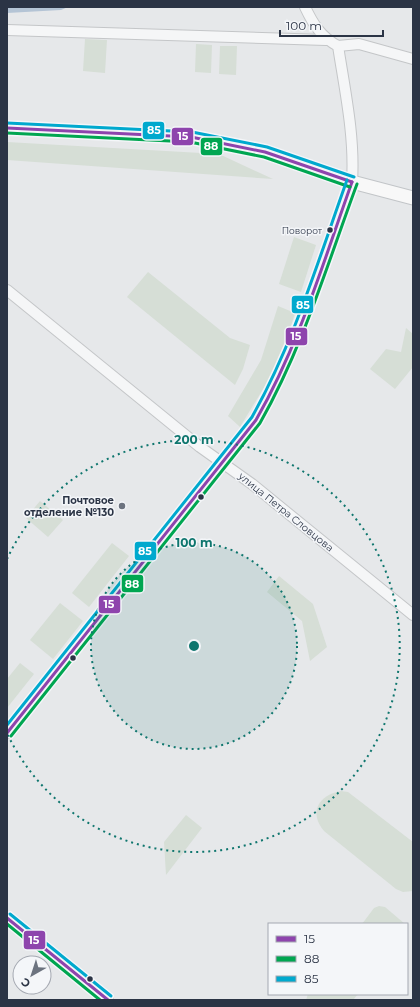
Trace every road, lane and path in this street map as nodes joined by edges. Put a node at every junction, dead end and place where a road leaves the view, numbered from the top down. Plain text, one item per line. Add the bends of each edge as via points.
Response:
1 (305, 7) edge
2 (7, 30) edge
3 (326, 40) junction
4 (338, 46) junction
5 (413, 59) edge
6 (7, 128) edge
7 (352, 182) junction
8 (413, 198) edge
9 (7, 290) edge
10 (223, 462) junction
11 (413, 616) edge
12 (7, 733) edge
13 (7, 918) edge
14 (108, 1000) edge

1 - 3 street via 313,24
2 - 3 street
3 - 4 street
4 - 5 street via 359,44
4 - 7 street via 353,149
6 - 7 main road via 191,137 265,152
7 - 8 main road
7 - 10 street via 293,349 273,392
9 - 10 street, улица Петра Словцова
10 - 11 street, улица Петра Словцова
10 - 12 street
13 - 14 street

